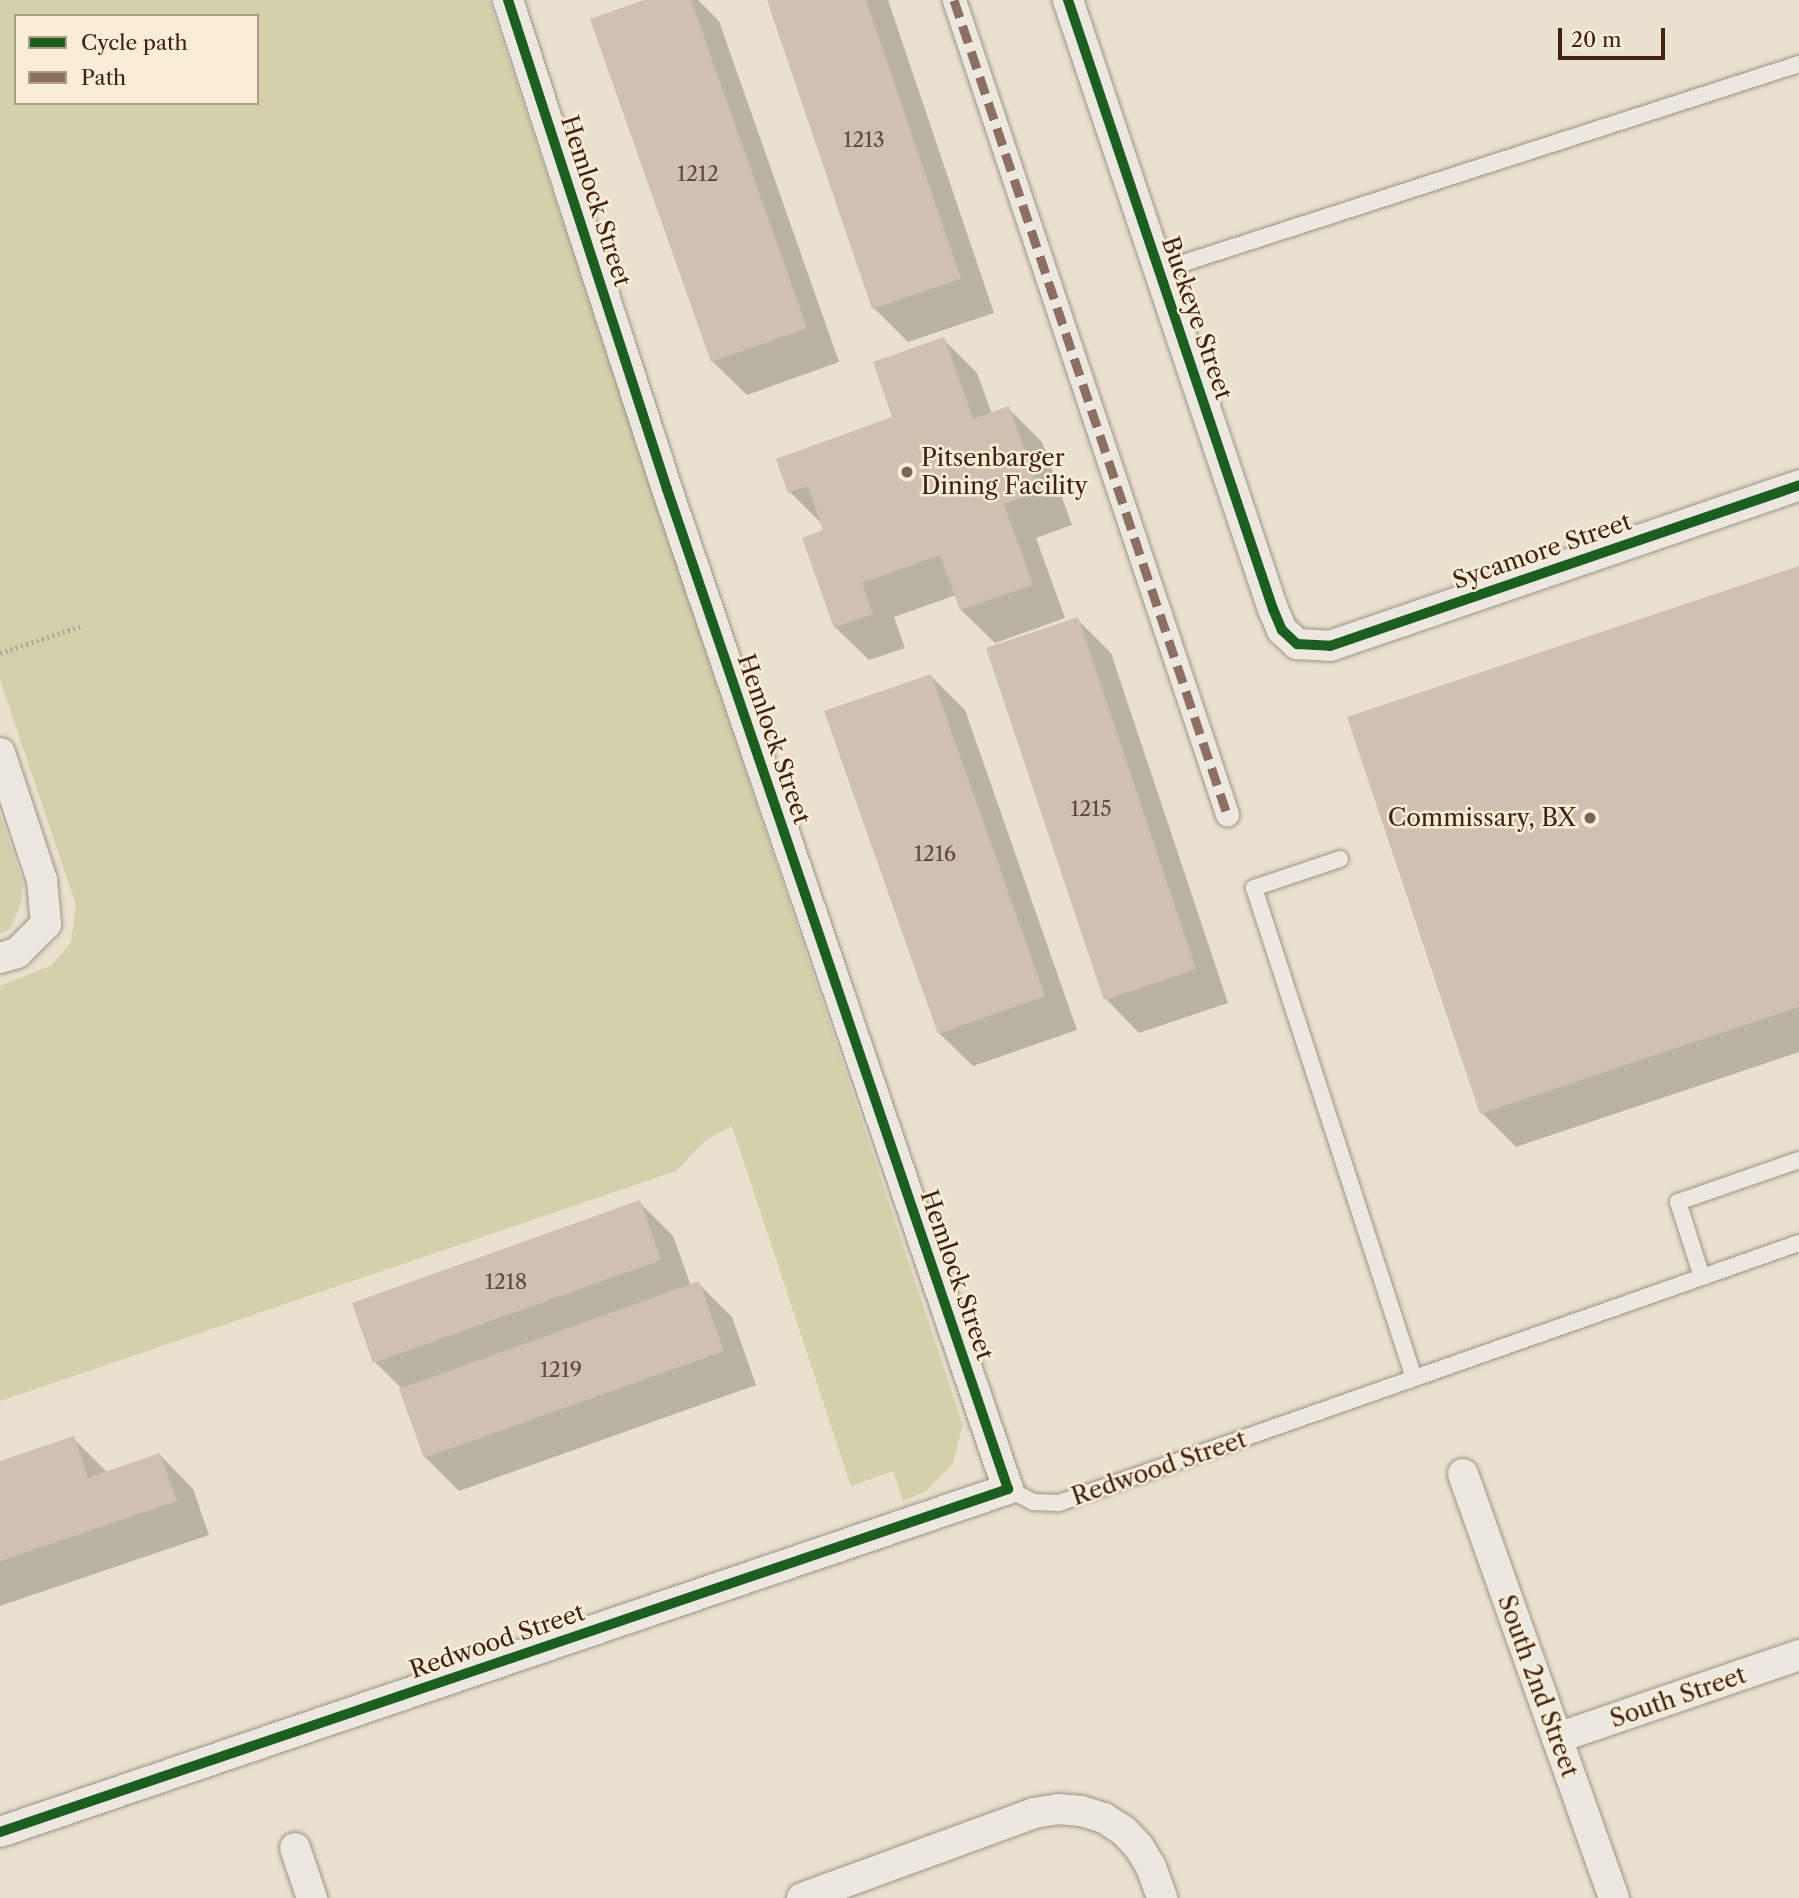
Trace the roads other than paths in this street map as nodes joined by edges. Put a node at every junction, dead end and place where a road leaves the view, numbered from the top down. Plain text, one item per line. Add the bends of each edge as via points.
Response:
1 (508, 0) edge
2 (954, 0) edge
3 (1068, 0) edge
4 (1799, 64) edge
5 (1159, 271) junction
6 (1799, 485) edge
7 (1297, 644) joint
8 (0, 753) edge
9 (1227, 814) dead end
10 (1340, 859) dead end
11 (0, 958) edge
12 (1799, 1160) edge
13 (1799, 1243) edge
14 (1702, 1277) junction
15 (1414, 1378) junction
16 (1463, 1474) dead end
17 (1008, 1489) junction
18 (1799, 1655) edge
19 (1557, 1738) junction
20 (0, 1832) edge
21 (295, 1849) dead end
22 (312, 1898) edge
23 (802, 1898) edge
24 (1162, 1898) edge
25 (1614, 1898) edge

1 - 17 street, Hemlock Street via 671,502
2 - 9 street
3 - 5 street, Buckeye Street
4 - 5 lane
5 - 7 street, Buckeye Street via 1273,609 1282,630
6 - 7 street, Sycamore Street via 1330,646
8 - 11 street via 42,880 46,924 17,953
10 - 15 lane via 1254,888
12 - 14 lane via 1678,1202
13 - 14 lane, Redwood Street
14 - 15 lane, Redwood Street
15 - 17 lane, Redwood Street via 1059,1503 1033,1502
16 - 19 street, South 2nd Street
17 - 20 street, Redwood Street
18 - 19 street, South Street
19 - 25 street, South 2nd Street
21 - 22 street
23 - 24 street via 1034,1813 1058,1810 1082,1811 1124,1831 1151,1867

